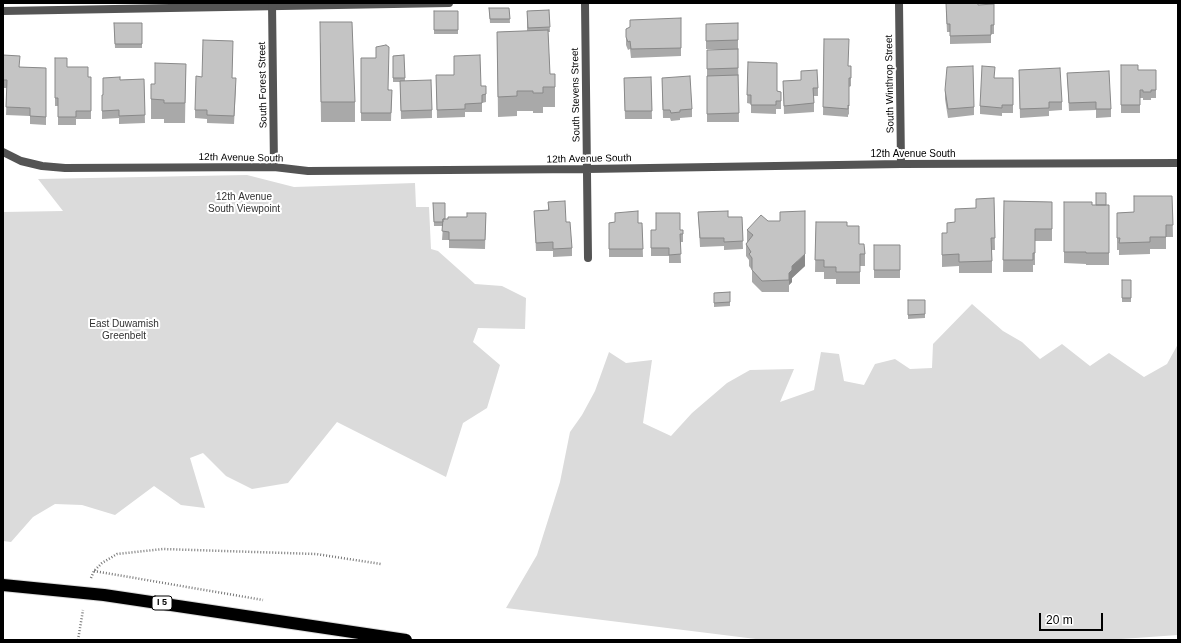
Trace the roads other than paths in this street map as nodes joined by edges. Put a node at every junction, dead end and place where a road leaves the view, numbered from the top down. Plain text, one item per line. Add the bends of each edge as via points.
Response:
1 (449, 3) edge
2 (585, 3) edge
3 (899, 3) edge
4 (272, 5) edge
5 (3, 11) edge
6 (3, 152) edge
7 (1178, 163) edge
8 (901, 164) junction
9 (274, 167) junction
10 (587, 169) junction
11 (588, 258) dead end
12 (3, 585) edge
13 (406, 640) edge

1 - 4 street
2 - 10 street, South Stevens Street
3 - 8 street, South Winthrop Street
4 - 5 street
4 - 9 street, South Forest Street
6 - 9 street, 12th Avenue South via 42,166 65,168
7 - 8 street, 12th Avenue South
8 - 10 street, 12th Avenue South
9 - 10 street, 12th Avenue South via 308,171
10 - 11 street, South Stevens Street
12 - 13 highway, I 5, bridge via 104,595

